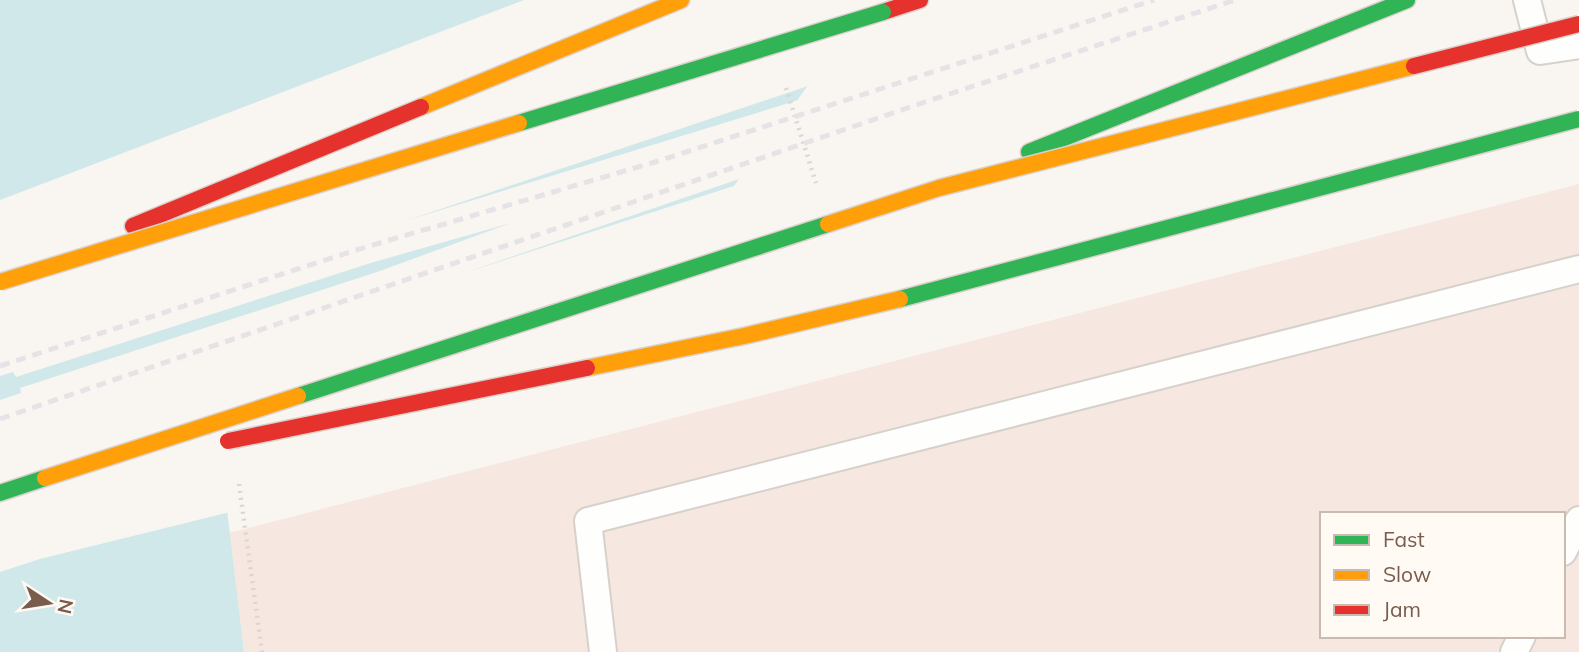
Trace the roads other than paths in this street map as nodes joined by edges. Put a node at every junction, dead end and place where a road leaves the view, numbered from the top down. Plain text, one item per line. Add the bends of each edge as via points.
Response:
1 (681, 0) edge
2 (920, 0) edge
3 (1407, 0) edge
4 (1527, 0) edge
5 (1579, 24) edge
6 (1579, 45) edge
7 (1579, 119) edge
8 (939, 188) junction
9 (1579, 269) edge
10 (0, 282) edge
11 (207, 445) dead end
12 (180, 451) dead end
13 (45, 478) junction
14 (0, 493) edge
15 (1579, 520) edge
16 (1565, 548) edge
17 (603, 652) edge

1 - 10 highway, bridge
2 - 10 highway, bridge
3 - 8 highway, bridge
4 - 6 lane via 1540,51
5 - 8 highway, bridge
7 - 11 highway, bridge via 877,305
8 - 13 highway, bridge
9 - 17 lane via 588,522
12 - 13 highway, bridge
13 - 14 highway
15 - 16 lane

